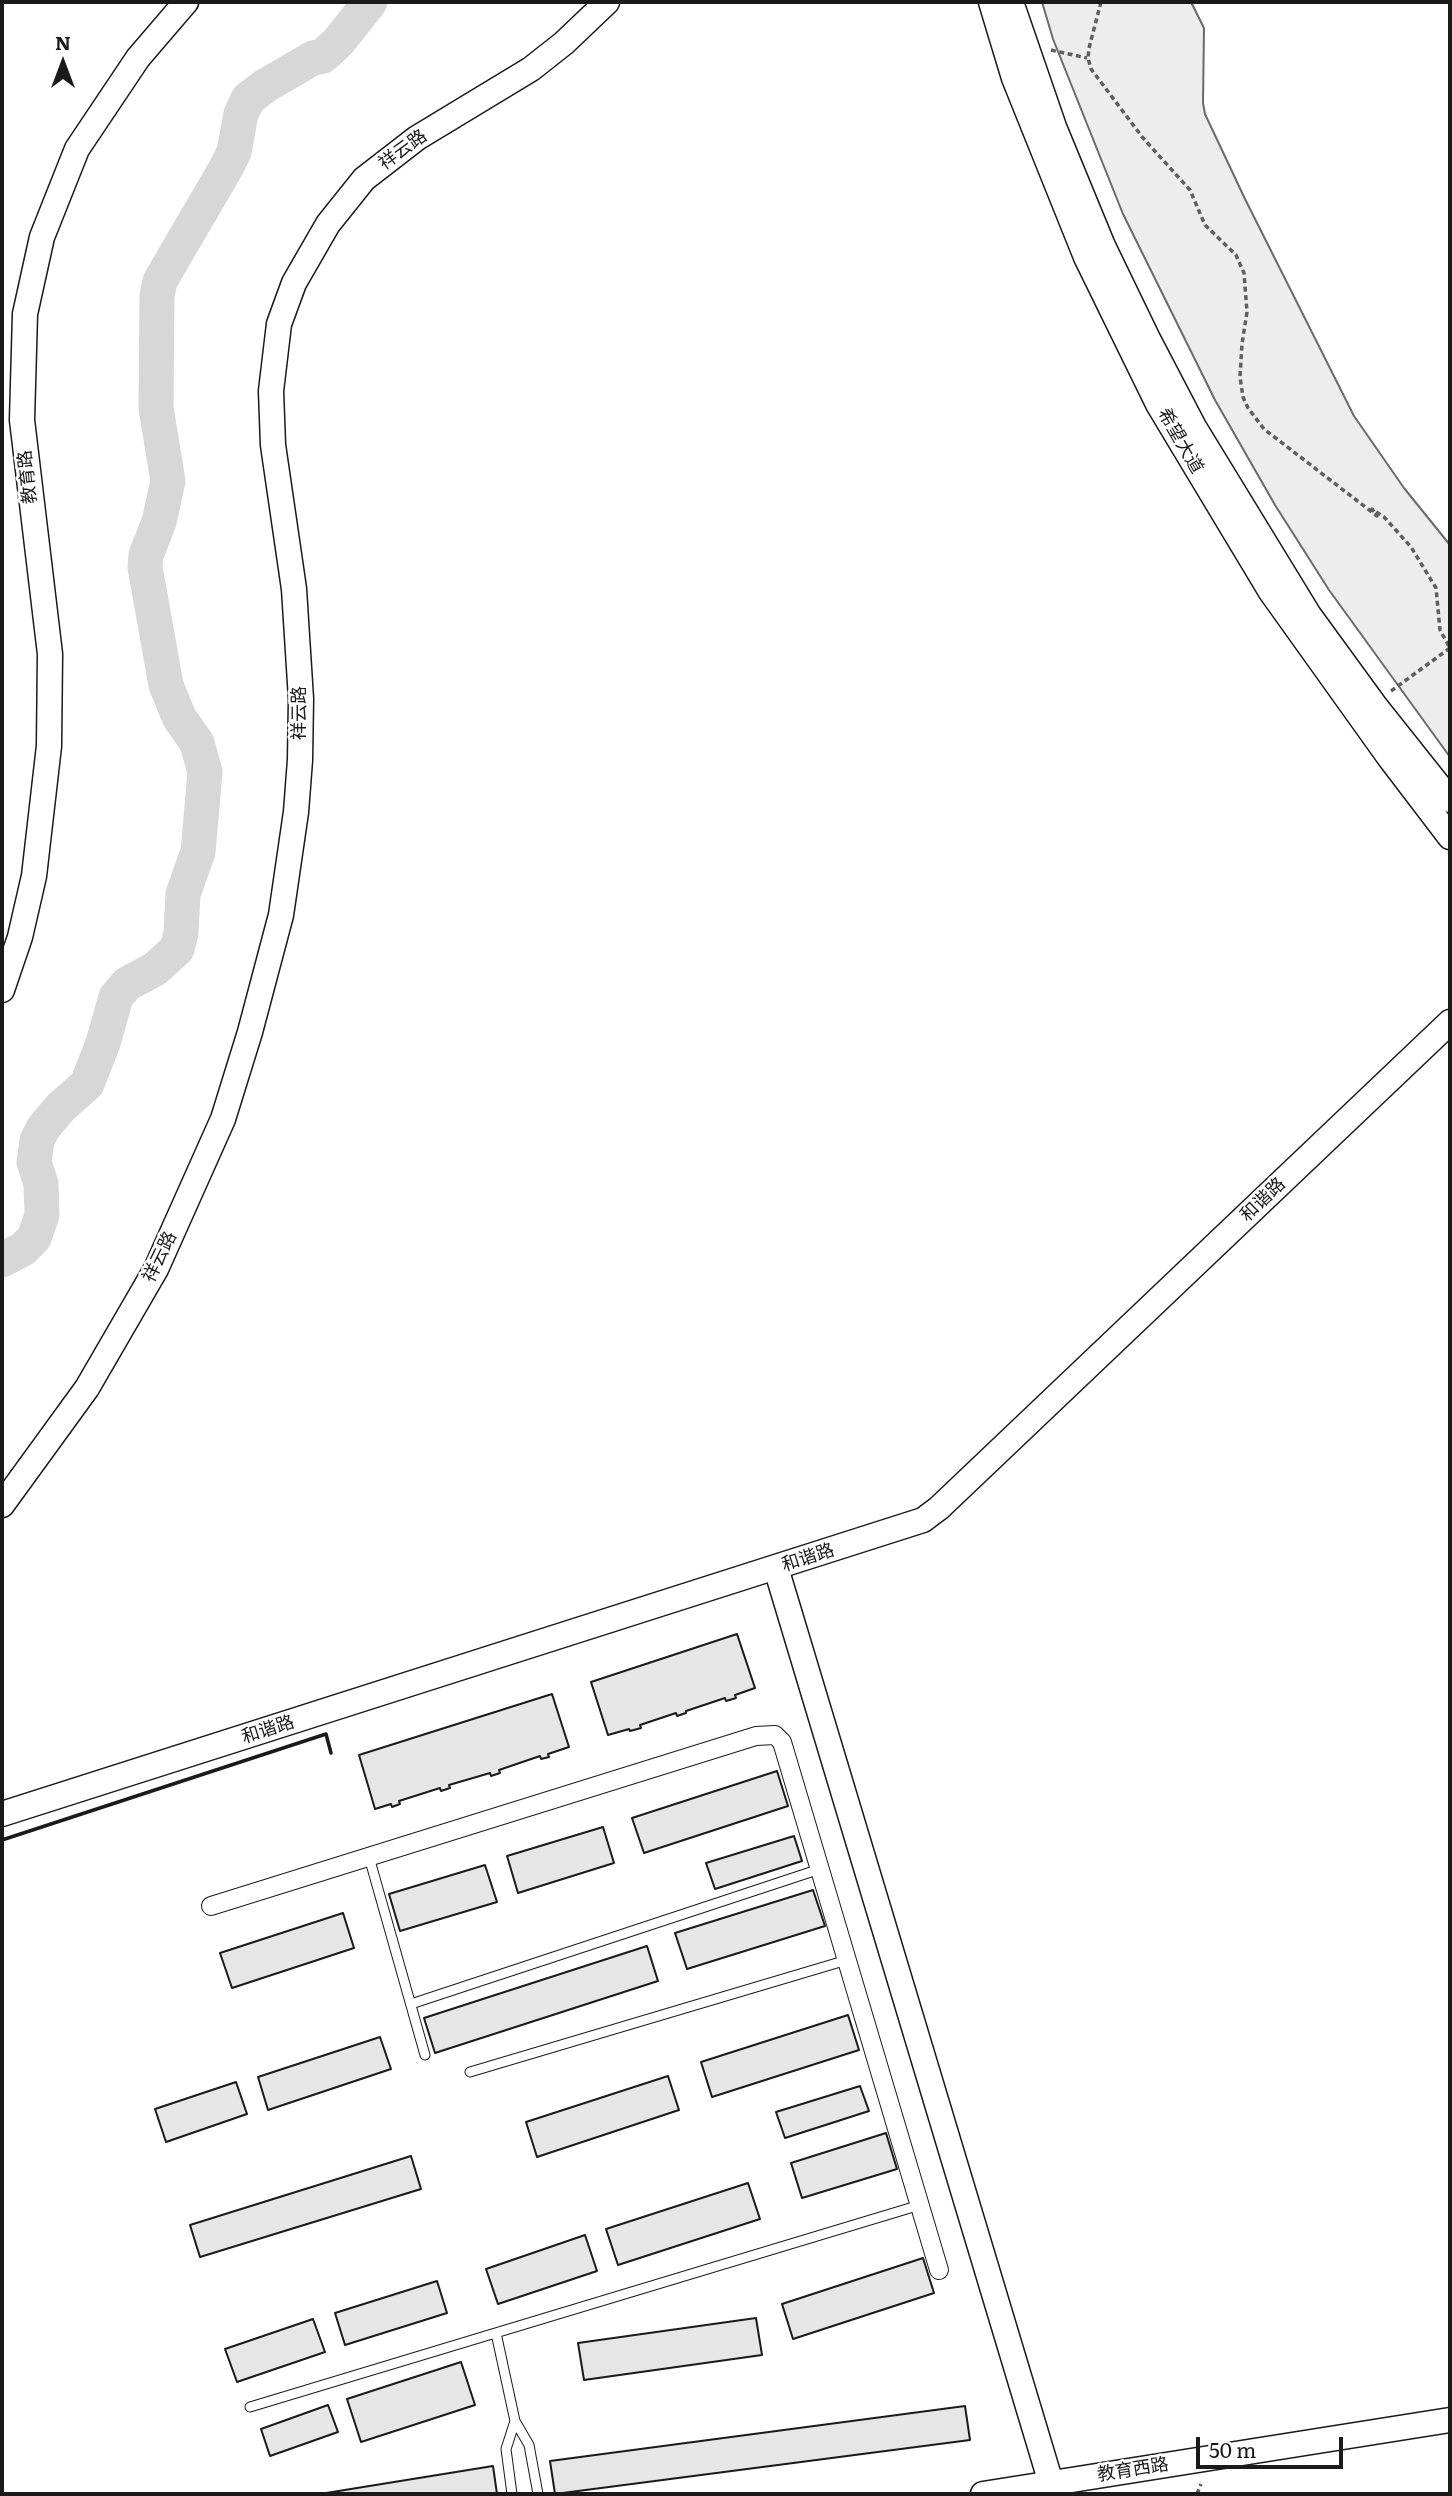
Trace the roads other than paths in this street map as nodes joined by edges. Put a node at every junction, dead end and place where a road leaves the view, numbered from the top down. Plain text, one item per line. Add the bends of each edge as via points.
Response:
1 (186, 2) edge
2 (607, 2) edge
3 (991, 2) edge
4 (1011, 2) edge
5 (1450, 800) edge
6 (1450, 837) edge
7 (2, 990) edge
8 (1450, 1022) edge
9 (2, 1505) edge
10 (776, 1568) junction
11 (2, 1814) edge
12 (369, 1857) junction
13 (820, 1869) junction
14 (211, 1906) dead end
15 (847, 1960) junction
16 (411, 2004) junction
17 (425, 2054) dead end
18 (470, 2072) dead end
19 (920, 2205) junction
20 (939, 2270) dead end
21 (496, 2333) junction
22 (250, 2407) dead end
23 (1450, 2420) edge
24 (515, 2421) junction
25 (1051, 2483) junction
26 (512, 2494) edge
27 (538, 2494) edge
28 (983, 2494) edge

1 - 7 street, 教育路 via 138,58 77,149 42,237 25,314 22,420 50,654 49,746 34,876
2 - 9 street, 祥云路 via 531,69 417,138 364,179 328,224 294,283 279,324 271,391 295,601 301,699 296,813 281,915 223,1119 161,1257 86,1388
3 - 6 street, 希望大道 via 1014,78 1086,257 1158,404 1270,592
4 - 5 street, 希望大道 via 1054,127 1103,246 1182,406 1309,615
8 - 10 street, 和谐路 via 931,1515
10 - 11 street, 和谐路
10 - 25 street
12 - 13 street via 756,1735 772,1734 782,1742
12 - 14 street
12 - 16 lane
13 - 15 street
13 - 16 lane
15 - 18 lane
15 - 19 street
16 - 17 lane
19 - 20 street
19 - 21 lane
21 - 22 lane
21 - 24 lane
23 - 25 street, 教育西路
24 - 26 lane via 506,2449
24 - 27 lane via 530,2445
25 - 28 street, 教育西路

